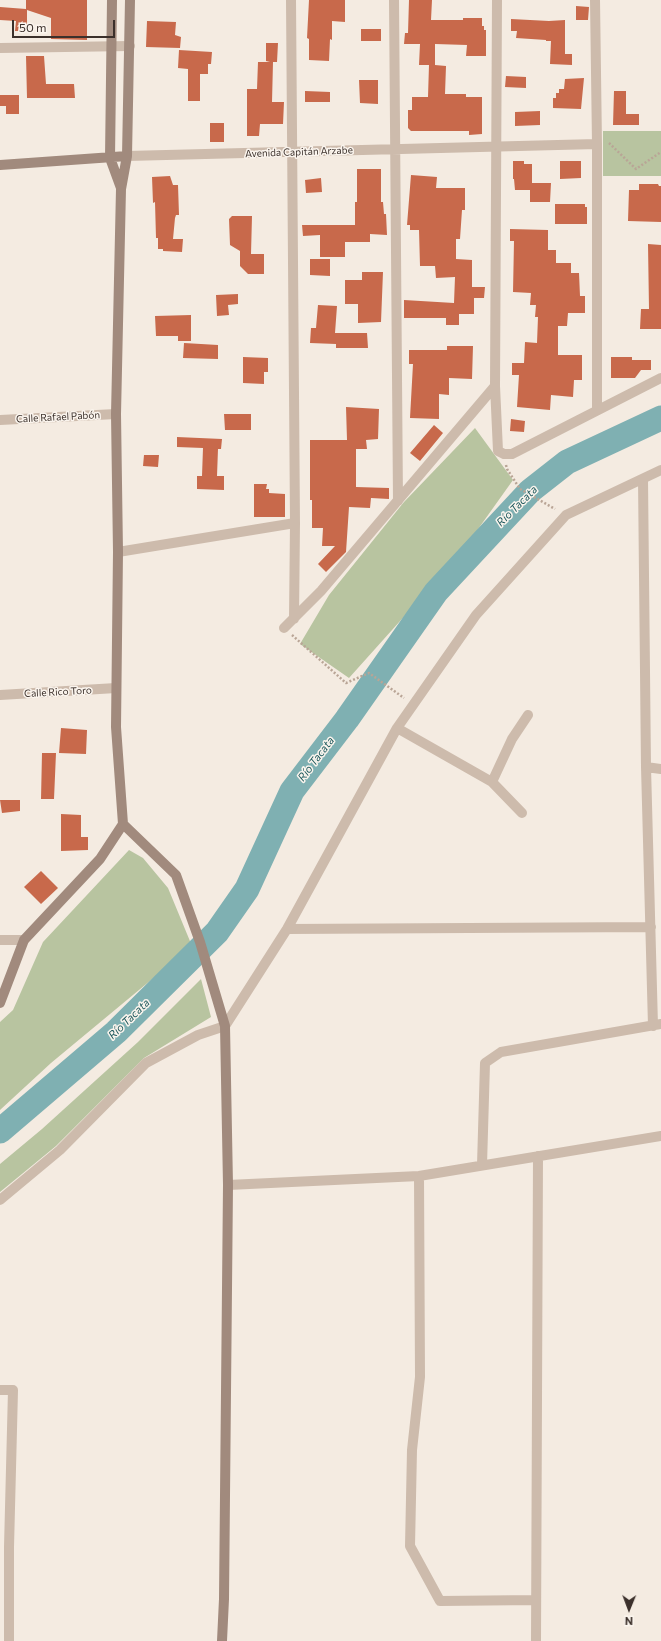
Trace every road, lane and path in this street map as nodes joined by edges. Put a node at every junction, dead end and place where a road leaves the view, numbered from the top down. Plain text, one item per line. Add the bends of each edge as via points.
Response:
1 (112, 0) edge
2 (130, 0) edge
3 (291, 0) edge
4 (394, 0) edge
5 (496, 0) edge
6 (595, 0) edge
7 (112, 46) junction
8 (130, 46) junction
9 (0, 48) edge
10 (597, 133) junction
11 (597, 144) junction
12 (497, 147) junction
13 (395, 149) junction
14 (291, 152) junction
15 (661, 152) edge
16 (128, 156) junction
17 (110, 158) junction
18 (0, 165) edge
19 (121, 189) junction
20 (661, 378) edge
21 (495, 386) junction
22 (597, 410) junction
23 (116, 414) junction
24 (0, 420) edge
25 (504, 454) junction
26 (661, 470) edge
27 (643, 479) junction
28 (398, 501) junction
29 (542, 503) dead end
30 (295, 523) junction
31 (118, 552) junction
32 (294, 619) junction
33 (284, 628) joint
34 (116, 688) junction
35 (0, 695) edge
36 (413, 705) junction
37 (528, 715) dead end
38 (397, 728) junction
39 (646, 767) junction
40 (661, 769) edge
41 (492, 782) junction
42 (522, 813) dead end
43 (123, 824) junction
44 (651, 927) junction
45 (287, 929) junction
46 (0, 940) edge
47 (24, 940) junction
48 (0, 1003) edge
49 (657, 1025) edge
50 (225, 1026) junction
51 (661, 1136) edge
52 (538, 1156) junction
53 (482, 1165) junction
54 (419, 1176) junction
55 (228, 1185) junction
56 (0, 1200) edge
57 (0, 1390) edge
58 (536, 1600) junction
59 (9, 1641) edge
60 (222, 1641) edge
61 (536, 1641) edge

1 - 7 street
2 - 8 street
3 - 14 street
4 - 13 street
5 - 12 street
6 - 10 street
7 - 8 street
7 - 9 street
7 - 17 street
8 - 16 street
10 - 11 street
10 - 15 path via 636,169
11 - 12 street, Avenida Capitán Arzabe
11 - 22 street
12 - 13 street, Avenida Capitán Arzabe
12 - 21 street
13 - 14 street, Avenida Capitán Arzabe
13 - 28 street
14 - 16 street, Avenida Capitán Arzabe
14 - 30 street
16 - 17 street, Avenida Capitán Arzabe
16 - 19 street
17 - 18 street, Avenida Capitán Arzabe
17 - 19 street
19 - 23 street
20 - 22 street
21 - 25 street via 498,451
21 - 28 street
22 - 25 street via 512,454
23 - 24 street, Calle Rafael Pabón
23 - 31 street
25 - 29 path via 507,469 520,489
26 - 27 street
27 - 36 street via 566,515 476,615
27 - 39 street
28 - 32 street
30 - 31 street
30 - 32 street
31 - 34 street
32 - 33 street
33 - 36 path via 346,683 369,672
34 - 35 street, Calle Rico Toro
34 - 43 street via 116,727
36 - 38 street
37 - 41 street via 512,739
38 - 41 street
38 - 45 street
39 - 40 street
39 - 44 street
41 - 42 street
43 - 47 street via 100,859
43 - 50 street via 176,875 200,942
44 - 45 street
44 - 49 street
45 - 50 street
46 - 47 street
47 - 48 street
49 - 53 street via 501,1052 485,1063
50 - 55 street
50 - 56 street via 198,1035 146,1063 60,1150
51 - 52 street
52 - 53 street
52 - 58 street
53 - 54 street
54 - 55 street
54 - 58 street via 420,1377 412,1450 410,1546 440,1601
55 - 60 street
57 - 59 street via 13,1390
58 - 61 street

